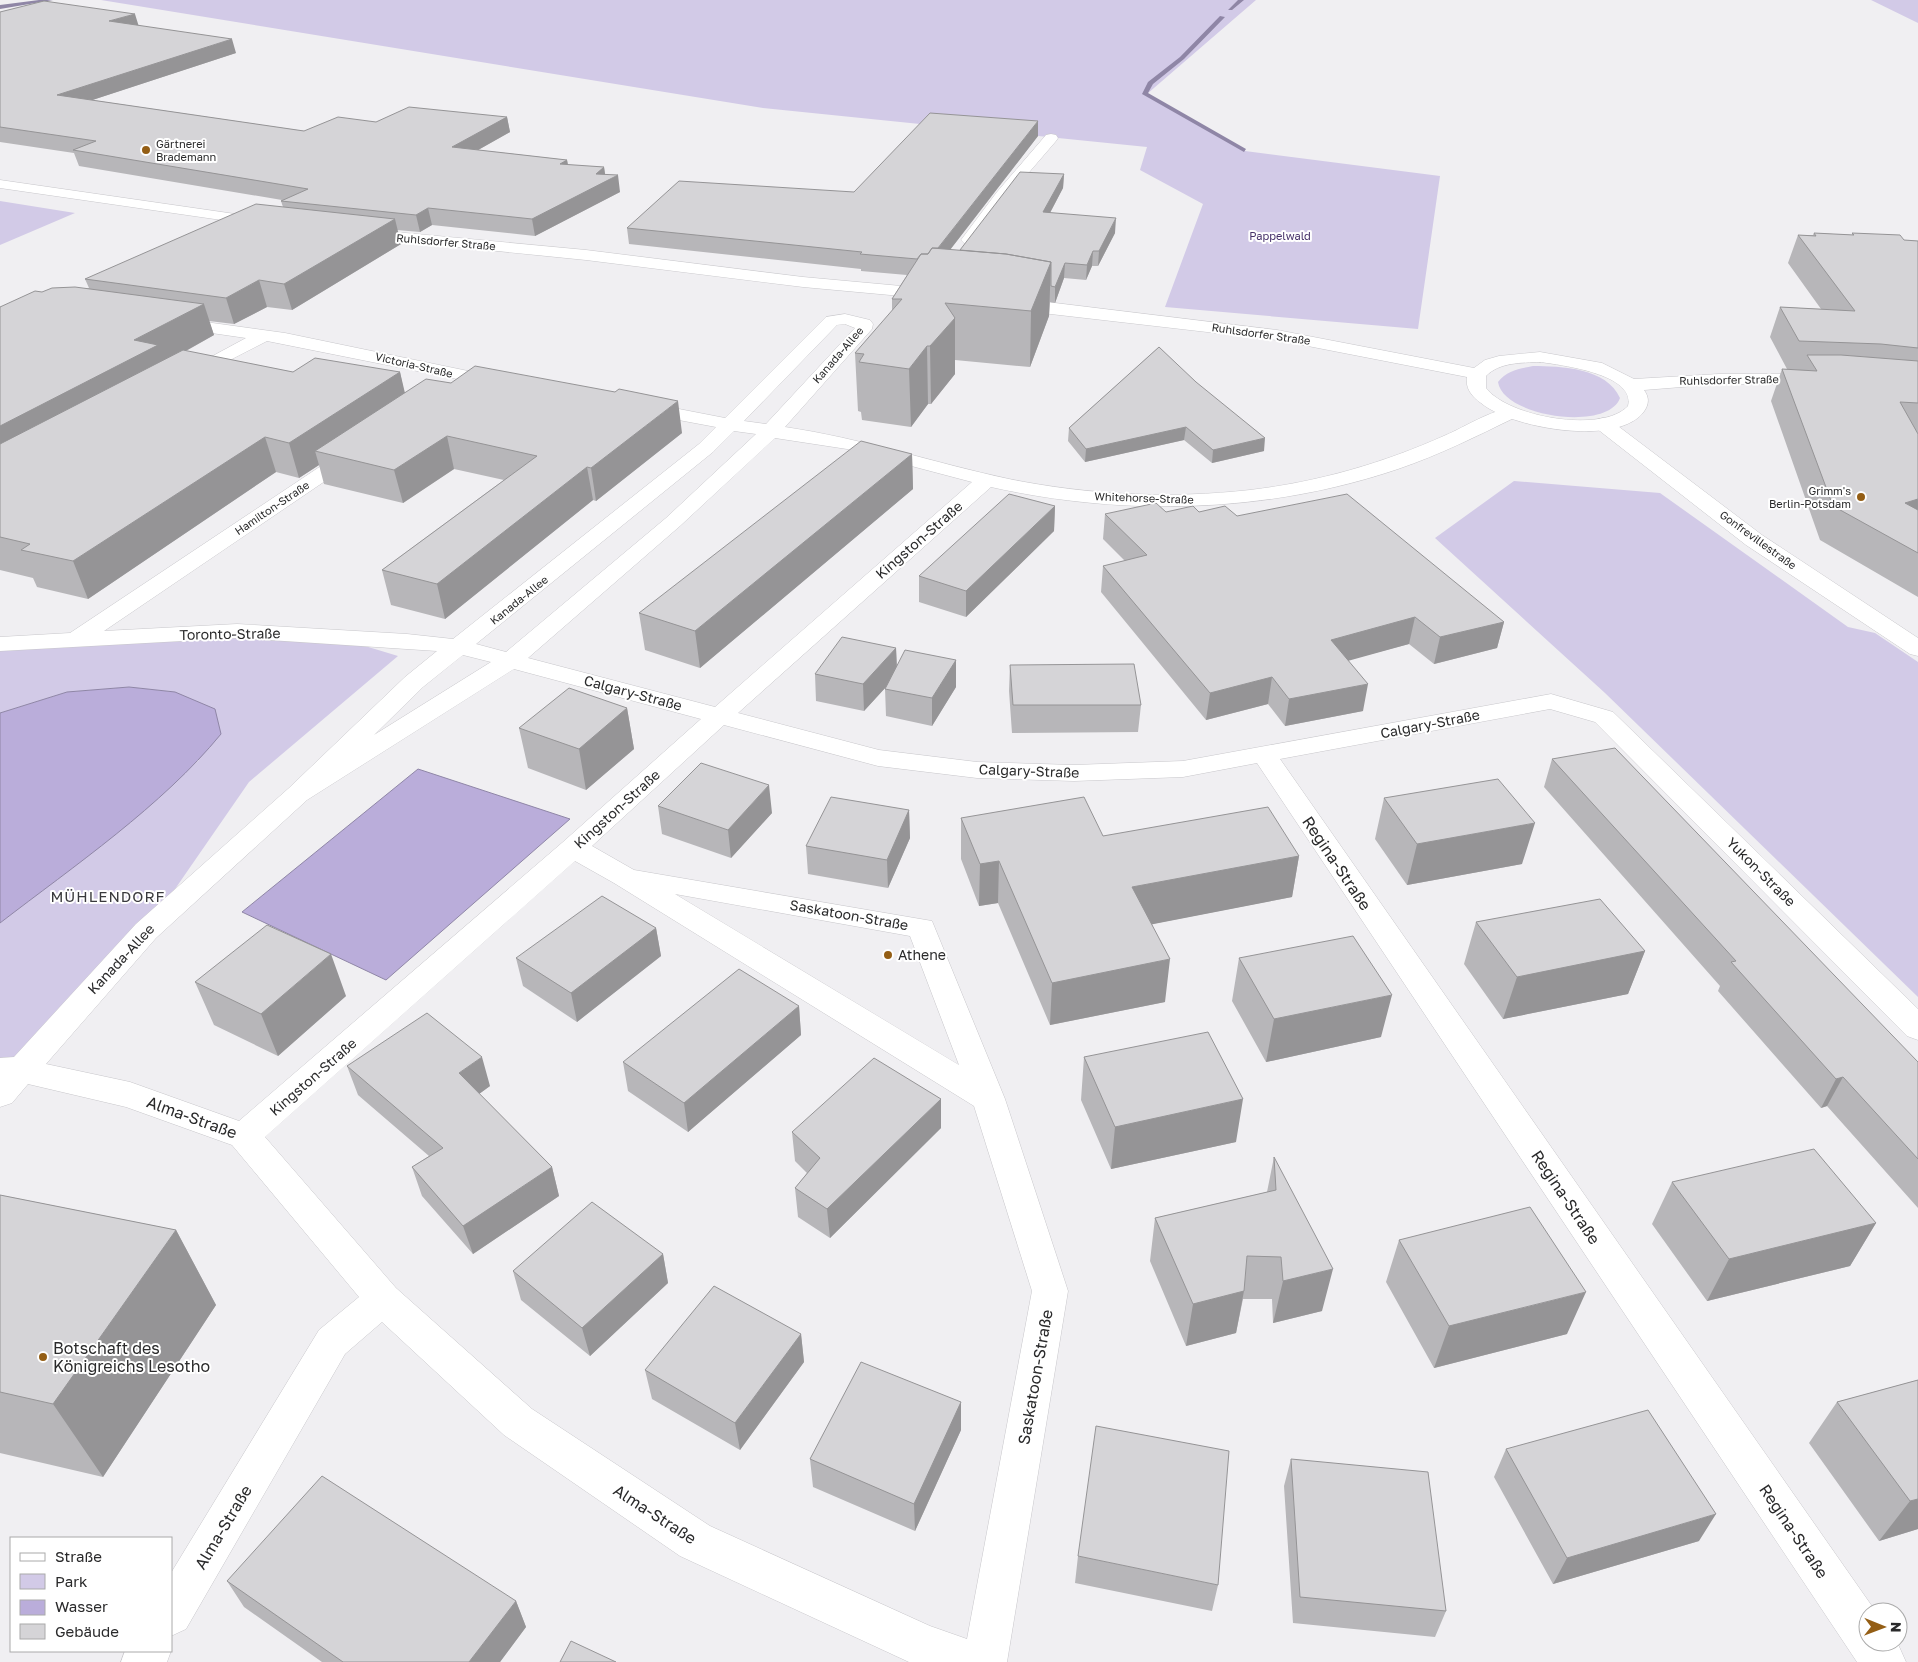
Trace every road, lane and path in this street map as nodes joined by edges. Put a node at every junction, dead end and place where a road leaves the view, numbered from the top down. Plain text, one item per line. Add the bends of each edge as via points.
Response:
1 (1051, 138) dead end
2 (0, 184) edge
3 (276, 224) edge
4 (352, 233) edge
5 (961, 250) edge
6 (939, 279) edge
7 (924, 298) junction
8 (948, 300) edge
9 (996, 305) edge
10 (156, 320) edge
11 (264, 335) junction
12 (1477, 374) junction
13 (466, 377) junction
14 (1838, 380) edge
15 (513, 385) edge
16 (1630, 385) junction
17 (170, 386) edge
18 (441, 394) edge
19 (626, 406) edge
20 (1509, 413) junction
21 (733, 424) junction
22 (1603, 424) junction
23 (771, 431) junction
24 (367, 444) edge
25 (987, 480) junction
26 (77, 639) junction
27 (0, 644) edge
28 (461, 647) junction
29 (1918, 649) edge
30 (511, 660) junction
31 (718, 717) junction
32 (1604, 717) joint
33 (1264, 755) junction
34 (298, 794) junction
35 (574, 848) junction
36 (624, 876) junction
37 (1918, 1028) edge
38 (7, 1078) edge
39 (988, 1099) junction
40 (244, 1136) junction
41 (383, 1299) junction
42 (172, 1612) edge
43 (1858, 1624) edge
44 (969, 1662) edge
45 (986, 1662) edge

1 - 5 street
2 - 3 street
4 - 7 street, Ruhlsdorfer Straße via 586,255 803,282 842,291
6 - 7 street
7 - 8 street, Ruhlsdorfer Straße
9 - 12 street, Ruhlsdorfer Straße via 1277,335
10 - 11 street, Victoria-Straße
11 - 13 street, Victoria-Straße
11 - 17 street
12 - 16 street via 1507,360 1540,357 1592,366 1614,374
12 - 20 street via 1475,383 1480,393
13 - 15 street, Victoria-Straße
13 - 18 street
14 - 16 street, Ruhlsdorfer Straße via 1719,379
16 - 22 street via 1638,394 1639,404 1634,413
19 - 21 street
20 - 22 street via 1573,425
20 - 25 street, Whitehorse-Straße via 1416,456 1293,491 1196,499 1147,499 1036,490
21 - 23 street
21 - 23 street, Kanada-Allee via 832,321 862,321 863,329
21 - 28 street, Kanada-Allee
22 - 29 street, Gonfrevillestraße via 1754,540
23 - 25 street, Whitehorse-Straße via 819,438
23 - 30 street, Kanada-Allee via 674,522
24 - 26 street, Hamilton-Straße
25 - 31 street, Kingston-Straße
26 - 27 street, Toronto-Straße
26 - 28 street, Toronto-Straße via 237,631
28 - 30 street, Calgary-Straße
28 - 34 street, Kanada-Allee via 414,682
30 - 31 street, Calgary-Straße
30 - 34 street, Kanada-Allee
31 - 33 street, Calgary-Straße via 878,758 977,770 1074,773 1182,769
31 - 35 street, Kingston-Straße
32 - 33 street, Calgary-Straße via 1551,701
32 - 37 street, Yukon-Straße
33 - 43 street, Regina-Straße
34 - 38 street, Kanada-Allee via 146,931
35 - 36 street, Saskatoon-Straße
35 - 40 street, Kingston-Straße
36 - 39 street, Saskatoon-Straße
36 - 39 street, Saskatoon-Straße via 922,928
38 - 40 street, Alma-Straße via 130,1095
39 - 45 street, Saskatoon-Straße via 1050,1291
40 - 41 street, Alma-Straße
41 - 42 street, Alma-Straße via 332,1342
41 - 44 street, Alma-Straße via 518,1422 695,1541 924,1646

